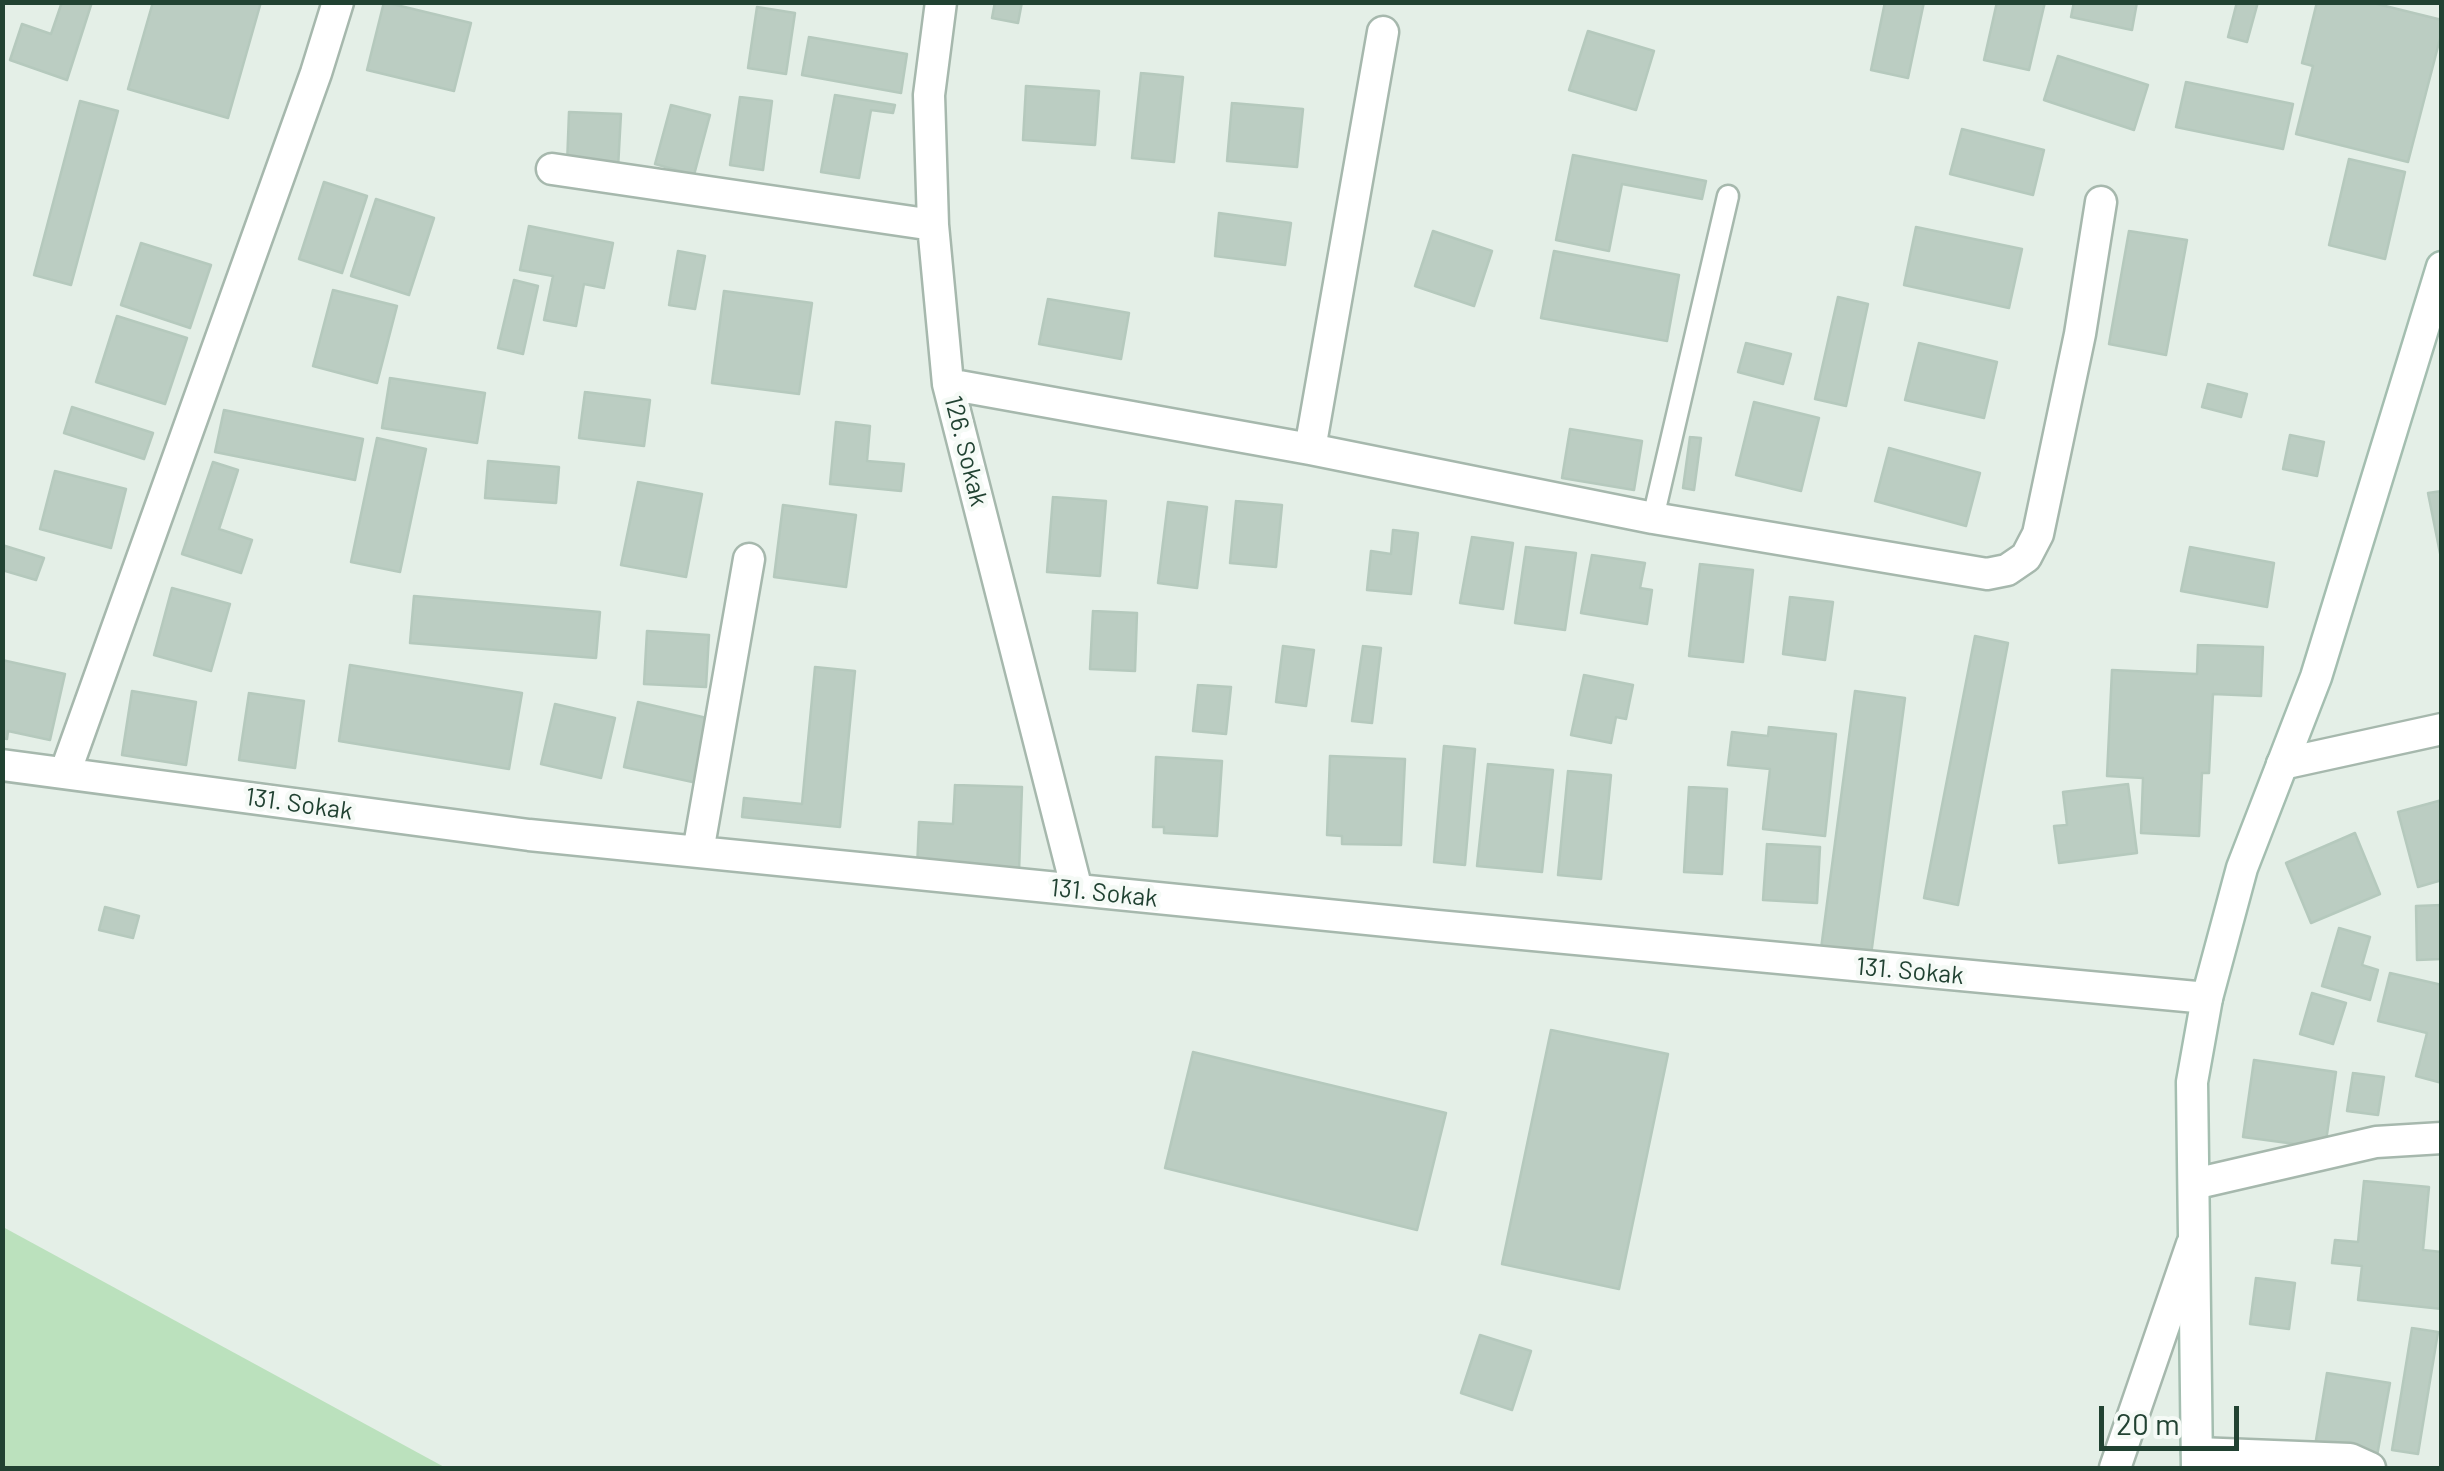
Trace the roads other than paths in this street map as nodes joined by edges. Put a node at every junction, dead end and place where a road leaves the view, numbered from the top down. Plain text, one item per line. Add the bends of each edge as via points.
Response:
1 (338, 2) edge
2 (941, 2) edge
3 (1383, 32) dead end
4 (552, 169) dead end
5 (1728, 196) dead end
6 (2101, 202) dead end
7 (933, 225) junction
8 (2442, 267) edge
9 (948, 384) junction
10 (1310, 450) junction
11 (1654, 518) junction
12 (749, 559) dead end
13 (2442, 729) edge
14 (2282, 764) junction
15 (2, 765) edge
16 (65, 773) junction
17 (698, 852) junction
18 (1077, 890) junction
19 (2207, 998) junction
20 (2440, 1136) edge
21 (2194, 1184) junction
22 (2194, 1237) junction
23 (2197, 1461) edge
24 (2114, 1468) edge
25 (2370, 1468) edge

1 - 16 street
2 - 7 street, 126. Sokak via 929,96
3 - 10 street
4 - 7 street
5 - 11 lane
6 - 11 street via 2038,534 2026,558 1986,574
7 - 9 street, 126. Sokak
8 - 14 street via 2316,676
9 - 10 street
9 - 18 street, 126. Sokak
10 - 11 street
12 - 17 street
13 - 14 street
14 - 19 street via 2242,868
15 - 16 street, 131. Sokak
16 - 17 street, 131. Sokak
17 - 18 street, 131. Sokak
18 - 19 street, 131. Sokak
19 - 21 street via 2192,1082
20 - 21 street via 2376,1142
21 - 22 street
22 - 23 street
22 - 24 street
23 - 25 street via 2350,1459

